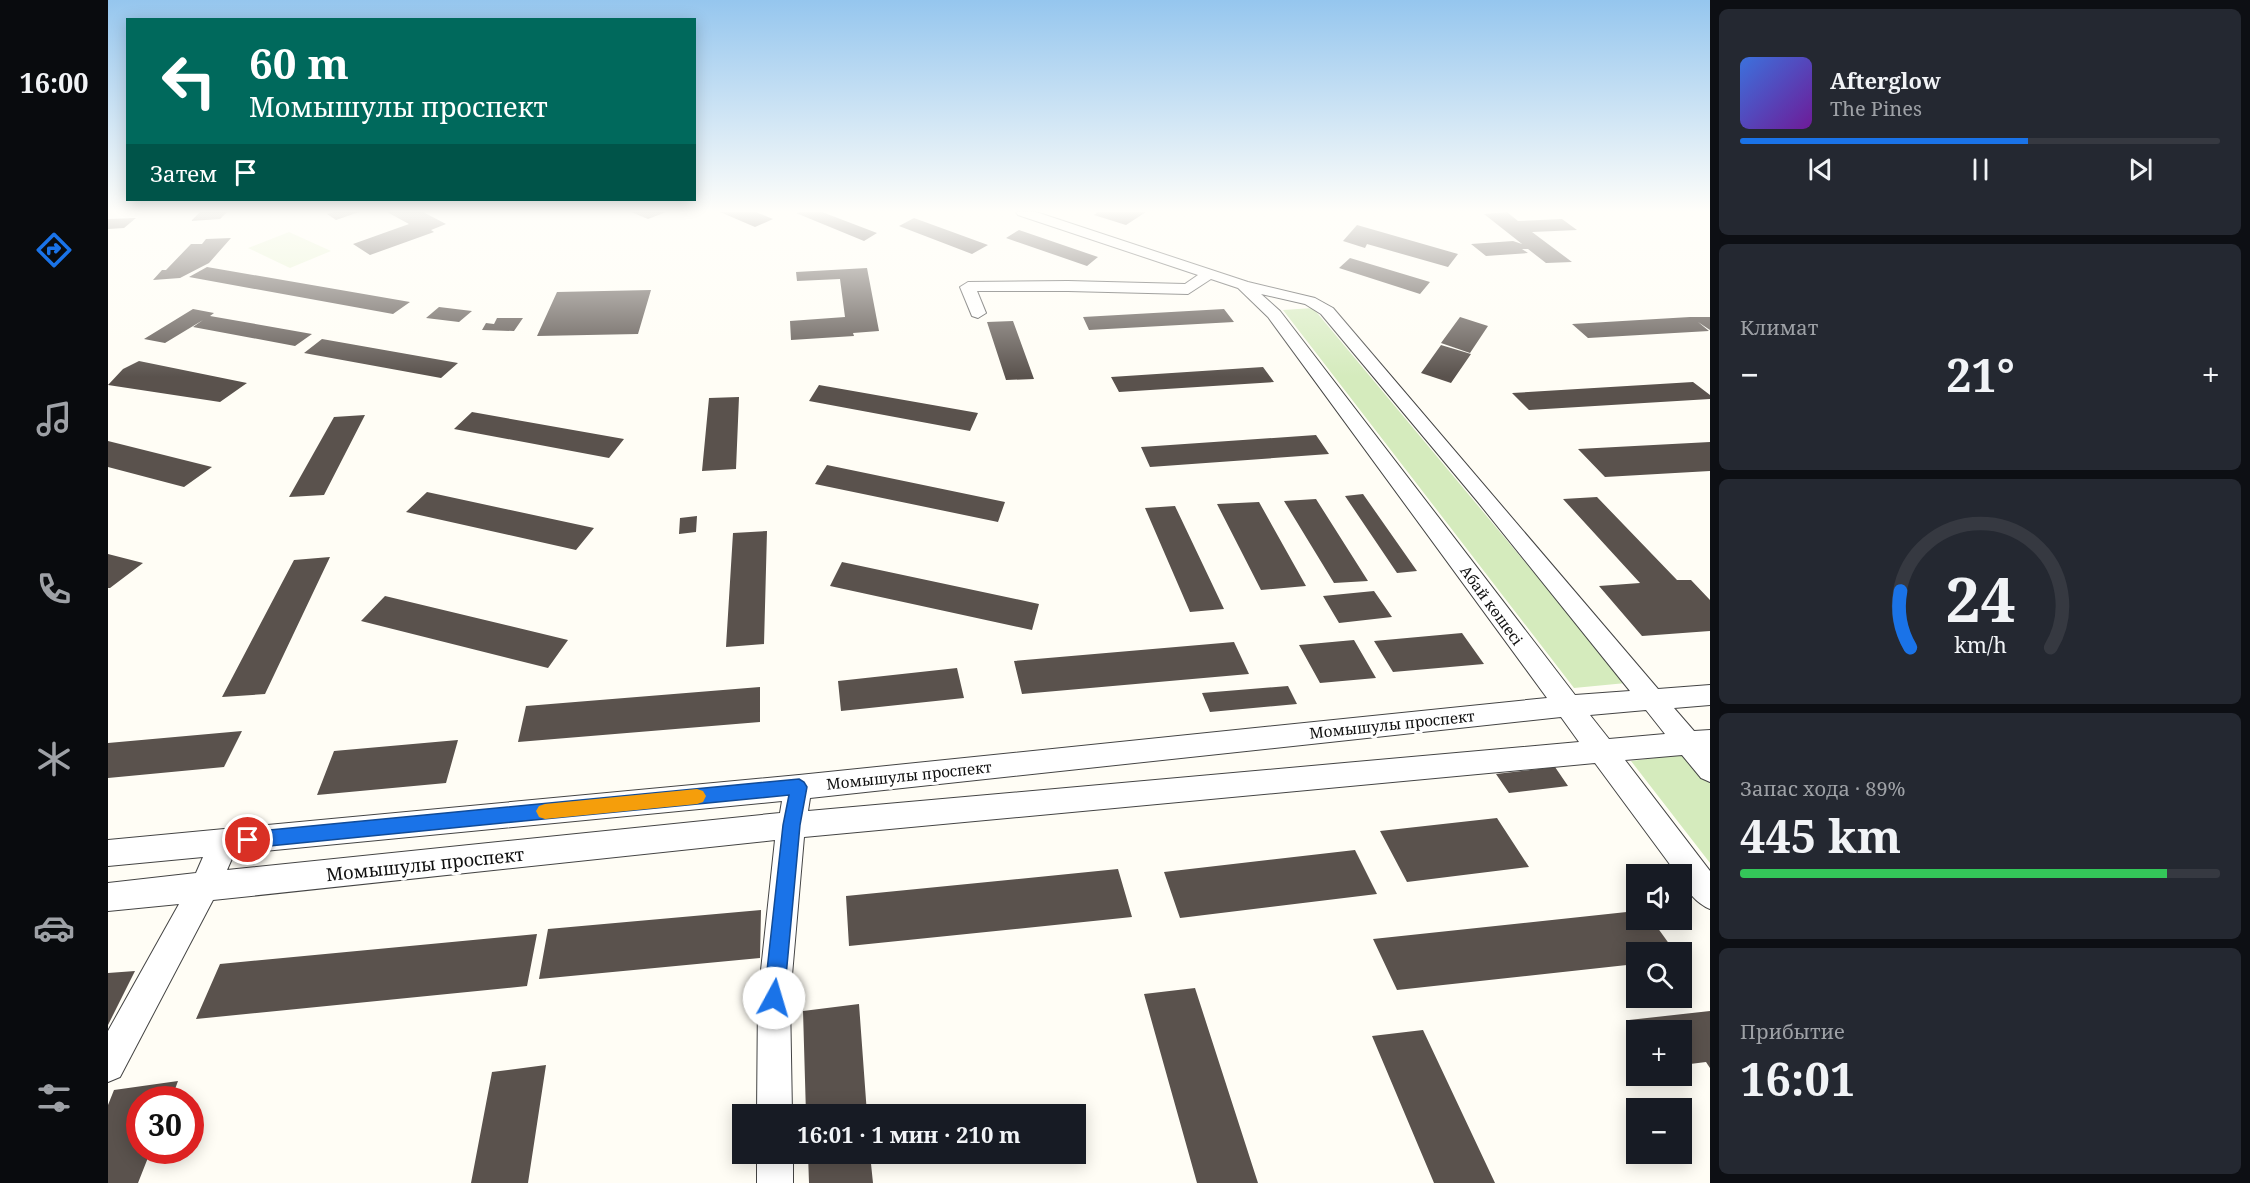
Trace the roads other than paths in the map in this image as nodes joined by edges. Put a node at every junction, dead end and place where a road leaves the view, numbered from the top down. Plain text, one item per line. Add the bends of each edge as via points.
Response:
1 (1189, 267) edge
2 (1209, 274) junction
3 (1243, 285) junction
4 (978, 313) dead end
5 (1710, 695) edge
6 (1652, 700) junction
7 (1566, 706) junction
8 (1699, 742) edge
9 (1601, 751) junction
10 (1710, 770) edge
11 (799, 787) junction
12 (791, 825) junction
13 (225, 842) junction
14 (108, 853) edge
15 (204, 888) junction
16 (1710, 896) edge
17 (108, 897) edge
18 (108, 1065) edge
19 (774, 1104) edge
20 (774, 1164) edge
21 (775, 1183) edge

1 - 2 street
2 - 3 street
2 - 4 street via 1188,289 968,287
3 - 6 street via 1310,301 1327,311
3 - 7 street, Абай көшесі via 1274,314
5 - 6 street, Момышулы проспект
6 - 7 street, Момышулы проспект
6 - 8 street
7 - 9 street, Абай көшесі
7 - 11 street, Момышулы проспект
8 - 9 street, Момышулы проспект
8 - 10 street
9 - 12 street, Момышулы проспект
9 - 16 street, Абай көшесі
11 - 12 street
11 - 13 street, Момышулы проспект
12 - 15 street, Момышулы проспект
12 - 19 street via 774,998
13 - 14 street, Момышулы проспект
13 - 15 street
15 - 17 street, Момышулы проспект
15 - 18 street
20 - 21 street

